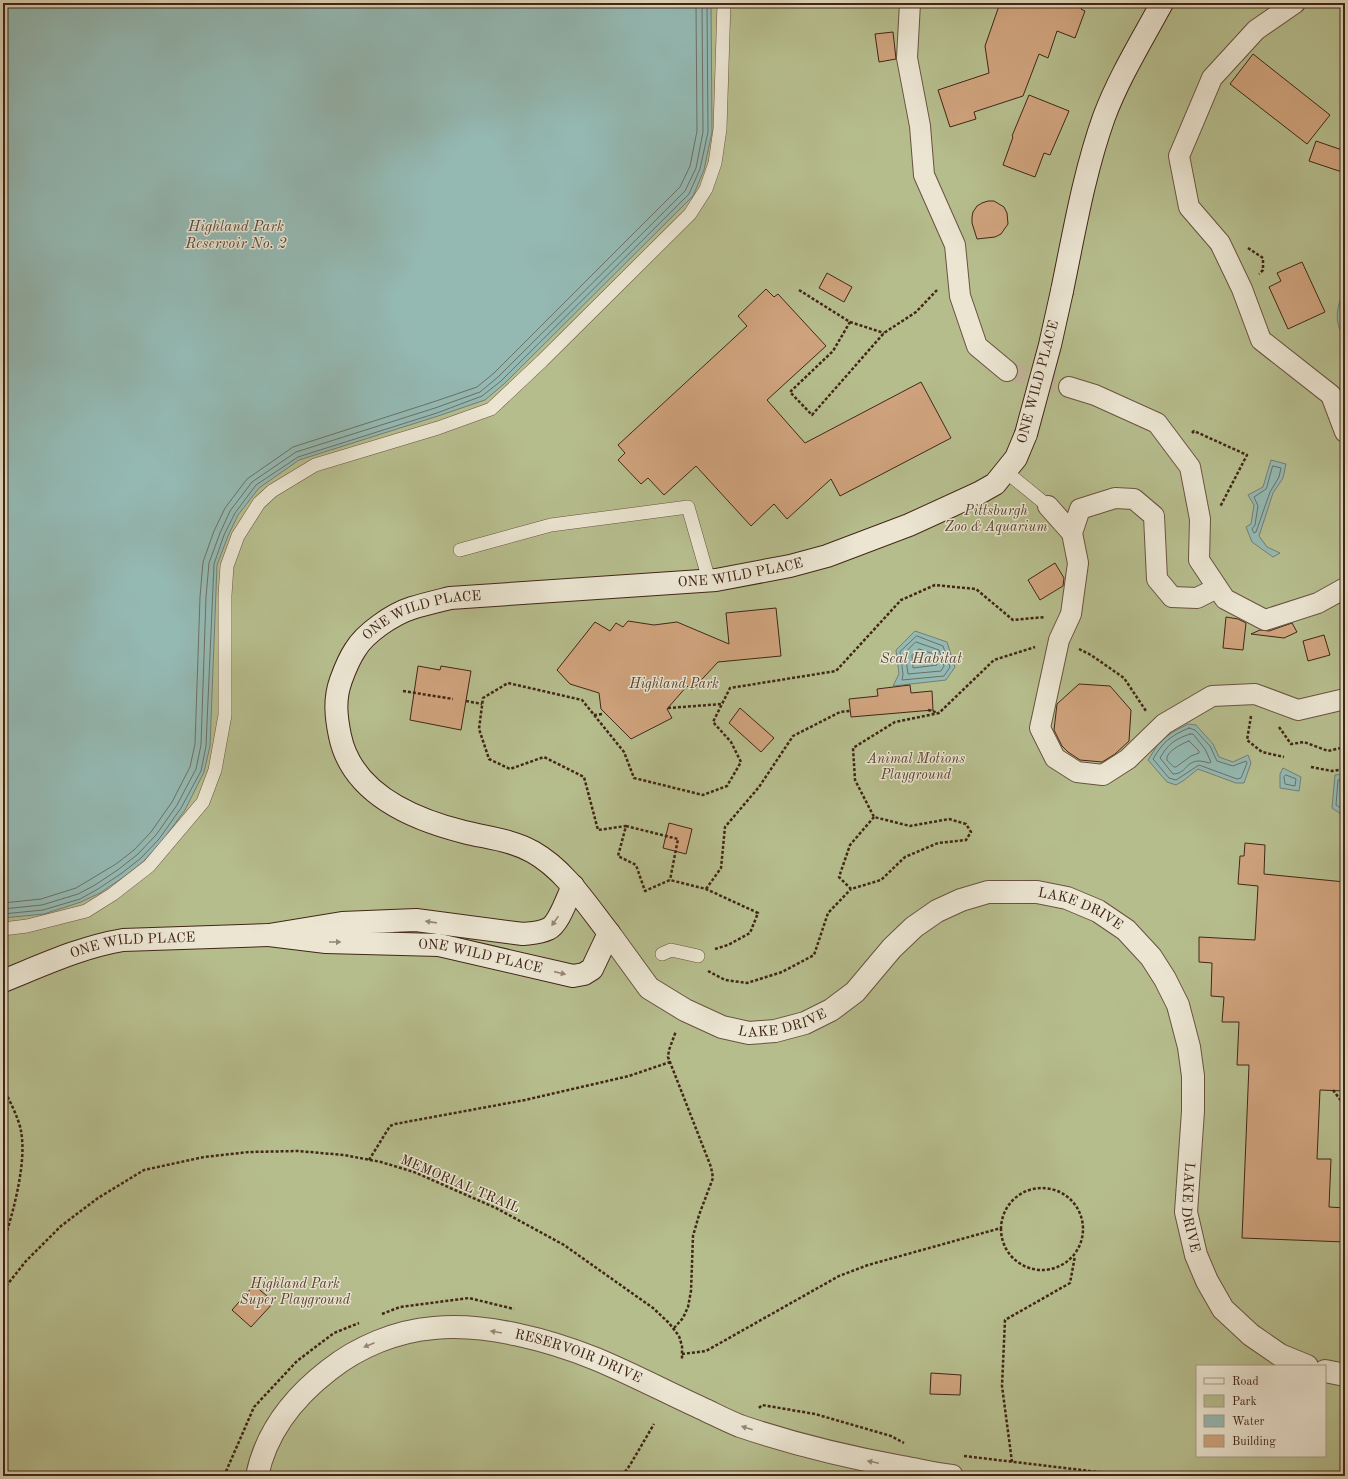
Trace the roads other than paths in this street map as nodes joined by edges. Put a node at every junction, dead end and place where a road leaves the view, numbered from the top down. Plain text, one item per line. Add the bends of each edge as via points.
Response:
1 (724, 3) edge
2 (910, 3) edge
3 (1162, 3) edge
4 (1295, 3) edge
5 (1007, 370) tunnel mouth
6 (1069, 387) tunnel mouth
7 (1345, 432) edge
8 (1005, 471) junction
9 (1048, 506) joint
10 (1072, 534) junction
11 (460, 550) dead end
12 (709, 580) junction
13 (1217, 588) junction
14 (1345, 588) edge
15 (1345, 699) edge
16 (572, 886) junction
17 (3, 929) edge
18 (609, 933) junction
19 (269, 935) junction
20 (662, 954) dead end
21 (698, 956) road end
22 (3, 981) edge
23 (1305, 1365) edge
24 (1326, 1371) edge
25 (1345, 1375) edge
26 (257, 1476) edge
27 (952, 1476) edge

1 - 17 lane via 720,129 715,164 706,189 690,214 491,409 438,428 315,465 272,491 259,503 238,536 227,566 225,715 215,770 203,802 149,866 113,894 86,910 27,926
2 - 5 street via 907,58 920,126 924,175 955,245 960,296 977,346
3 - 8 main road, ONE WILD PLACE, bridge via 1118,83 1104,116 1092,154 1050,345 1026,434 1016,458
4 - 7 street via 1256,30 1212,78 1179,156 1189,207 1220,243 1242,289 1261,340 1331,395
6 - 13 street via 1095,395 1157,423 1190,467 1200,519 1199,560
8 - 9 lane
8 - 12 main road, ONE WILD PLACE via 995,484 979,493 861,544 790,566
9 - 10 street
10 - 13 street via 1080,509 1115,498 1134,500 1154,516 1157,579 1172,597 1197,598
10 - 15 street via 1078,563 1071,614 1059,640 1040,728 1055,758 1077,772 1103,775 1128,759 1164,724 1212,696 1255,694 1298,710
11 - 12 lane via 551,525 688,506
12 - 16 main road, ONE WILD PLACE via 450,598 411,608 388,620 355,648 346,666 337,689 336,715 342,745 351,765 363,782 380,797 420,818 464,832 513,842 534,852
13 - 14 street via 1224,599 1265,620 1318,603
16 - 18 main road, ONE WILD PLACE
16 -> 19 main road, ONE WILD PLACE via 556,922 549,929 538,933 523,934 416,920 342,924
19 -> 18 main road, ONE WILD PLACE via 326,942 439,945 573,976 592,969
18 - 23 main road, LAKE DRIVE via 649,988 685,1010 722,1027 749,1032 775,1031 805,1023 831,1010 855,992 914,926 961,900 988,892 1037,892 1067,898 1098,911 1126,930 1151,957 1178,1004 1193,1076 1186,1212 1196,1255 1207,1281 1223,1309 1251,1335 1280,1355
19 - 22 main road, ONE WILD PLACE via 123,940 103,943
20 - 21 lane via 671,950
24 - 25 main road
27 -> 26 main road, RESERVOIR DRIVE via 805,1446 739,1425 596,1359 536,1338 476,1328 434,1328 403,1334 370,1344 349,1355 311,1384 289,1408 270,1439

